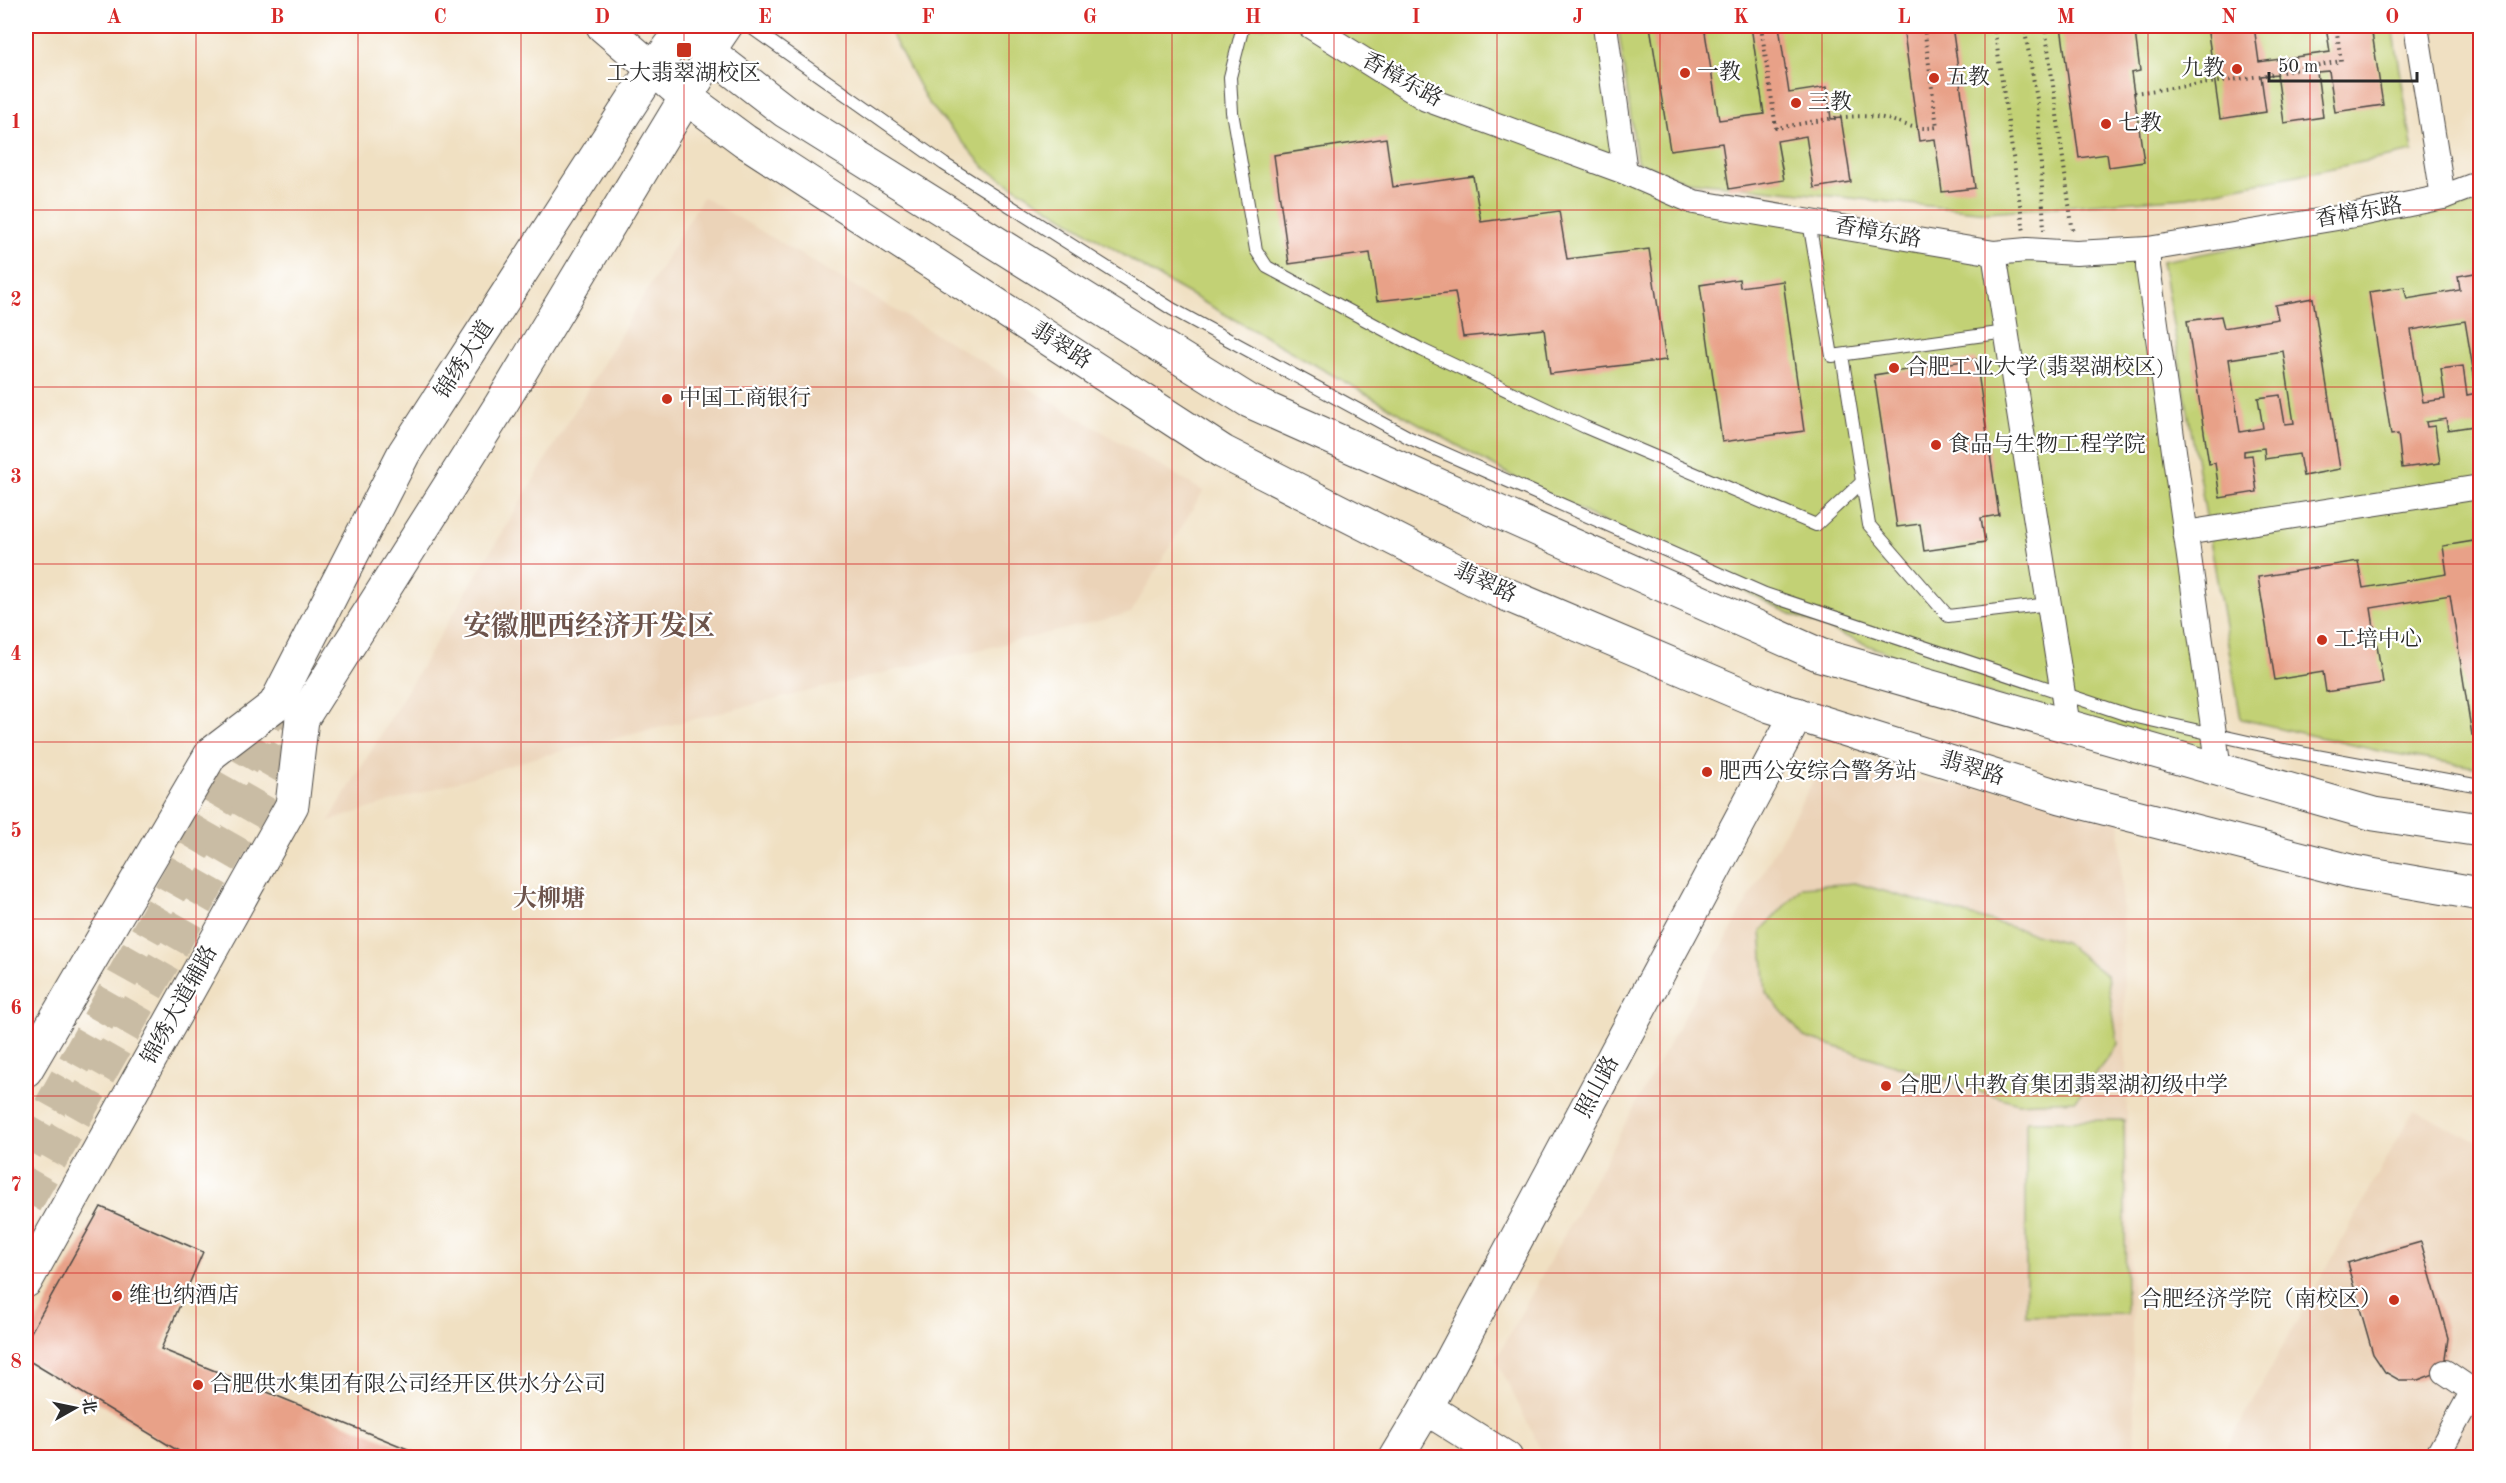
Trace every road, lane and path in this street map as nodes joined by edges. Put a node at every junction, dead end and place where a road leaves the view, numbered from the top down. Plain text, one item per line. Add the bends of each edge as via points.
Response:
1 (603, 26) edge
2 (731, 26) edge
3 (748, 26) edge
4 (1244, 26) edge
5 (1310, 26) edge
6 (1605, 26) edge
7 (1761, 26) edge
8 (1924, 26) edge
9 (1994, 26) edge
10 (2024, 26) edge
11 (2045, 26) edge
12 (2336, 26) edge
13 (2416, 26) edge
14 (681, 27) edge
15 (712, 54) junction
16 (652, 69) junction
17 (2134, 93) dead end
18 (687, 98) junction
19 (1625, 172) junction
20 (2481, 183) edge
21 (2443, 197) junction
22 (1809, 222) junction
23 (2148, 249) junction
24 (2036, 251) junction
25 (1994, 253) junction
26 (2076, 253) junction
27 (2006, 332) junction
28 (1842, 355) junction
29 (1862, 483) junction
30 (2481, 487) edge
31 (2186, 533) junction
32 (2049, 604) junction
33 (2062, 692) junction
34 (289, 712) junction
35 (1797, 714) junction
36 (2068, 726) junction
37 (2214, 734) junction
38 (2218, 770) junction
39 (2481, 786) edge
40 (2481, 830) edge
41 (2481, 894) edge
42 (26, 1070) edge
43 (26, 1281) edge
44 (2445, 1372) dead end
45 (1426, 1408) junction
46 (1396, 1458) edge
47 (1506, 1458) edge
48 (2436, 1458) edge

1 - 16 main road, 翡翠路
2 - 15 street
3 - 33 lane via 944,164 1172,309 1410,438 1765,594
4 - 29 lane via 1230,77 1232,112 1256,250 1267,267 1422,350 1585,427 1816,525
5 - 19 street, 香樟东路 via 1426,99
6 - 19 street
7 - 8 path via 1776,128 1841,118 1882,118 1917,130 1937,128
9 - 24 path
10 - 24 path via 2038,105
11 - 26 path
12 - 17 path via 2341,61
13 - 21 street
14 - 15 main road
14 - 16 main road, 锦绣大道
15 - 18 main road
15 - 36 main road via 785,111 1249,401 1820,655
16 - 18 main road, 翡翠路
16 - 34 main road, 锦绣大道 via 404,453
18 - 34 main road via 500,406
18 - 35 main road, 翡翠路 via 745,141 1223,452 1489,587
19 - 22 street, 香樟东路 via 1694,202
20 - 21 street, 香樟东路
21 - 23 street, 香樟东路
22 - 25 street, 香樟东路
22 - 28 lane via 1832,356
23 - 26 street, 香樟东路
23 - 31 street
24 - 25 street, 香樟东路
24 - 26 street, 香樟东路
25 - 27 street
27 - 28 lane
27 - 32 street
28 - 29 lane
29 - 32 lane via 1869,525 1948,616
30 - 31 street
31 - 37 street
32 - 33 street
33 - 36 street
33 - 37 lane via 2128,714
34 - 42 main road via 211,754
34 - 43 main road, 锦绣大道辅路 via 292,805
35 - 41 main road, 翡翠路 via 2061,798 2354,872
35 - 45 main road, 照山路
36 - 38 main road
37 - 38 street
37 - 39 lane
38 - 40 main road via 2374,813
44 - 48 street via 2473,1391
45 - 46 main road, 照山路
45 - 47 main road

